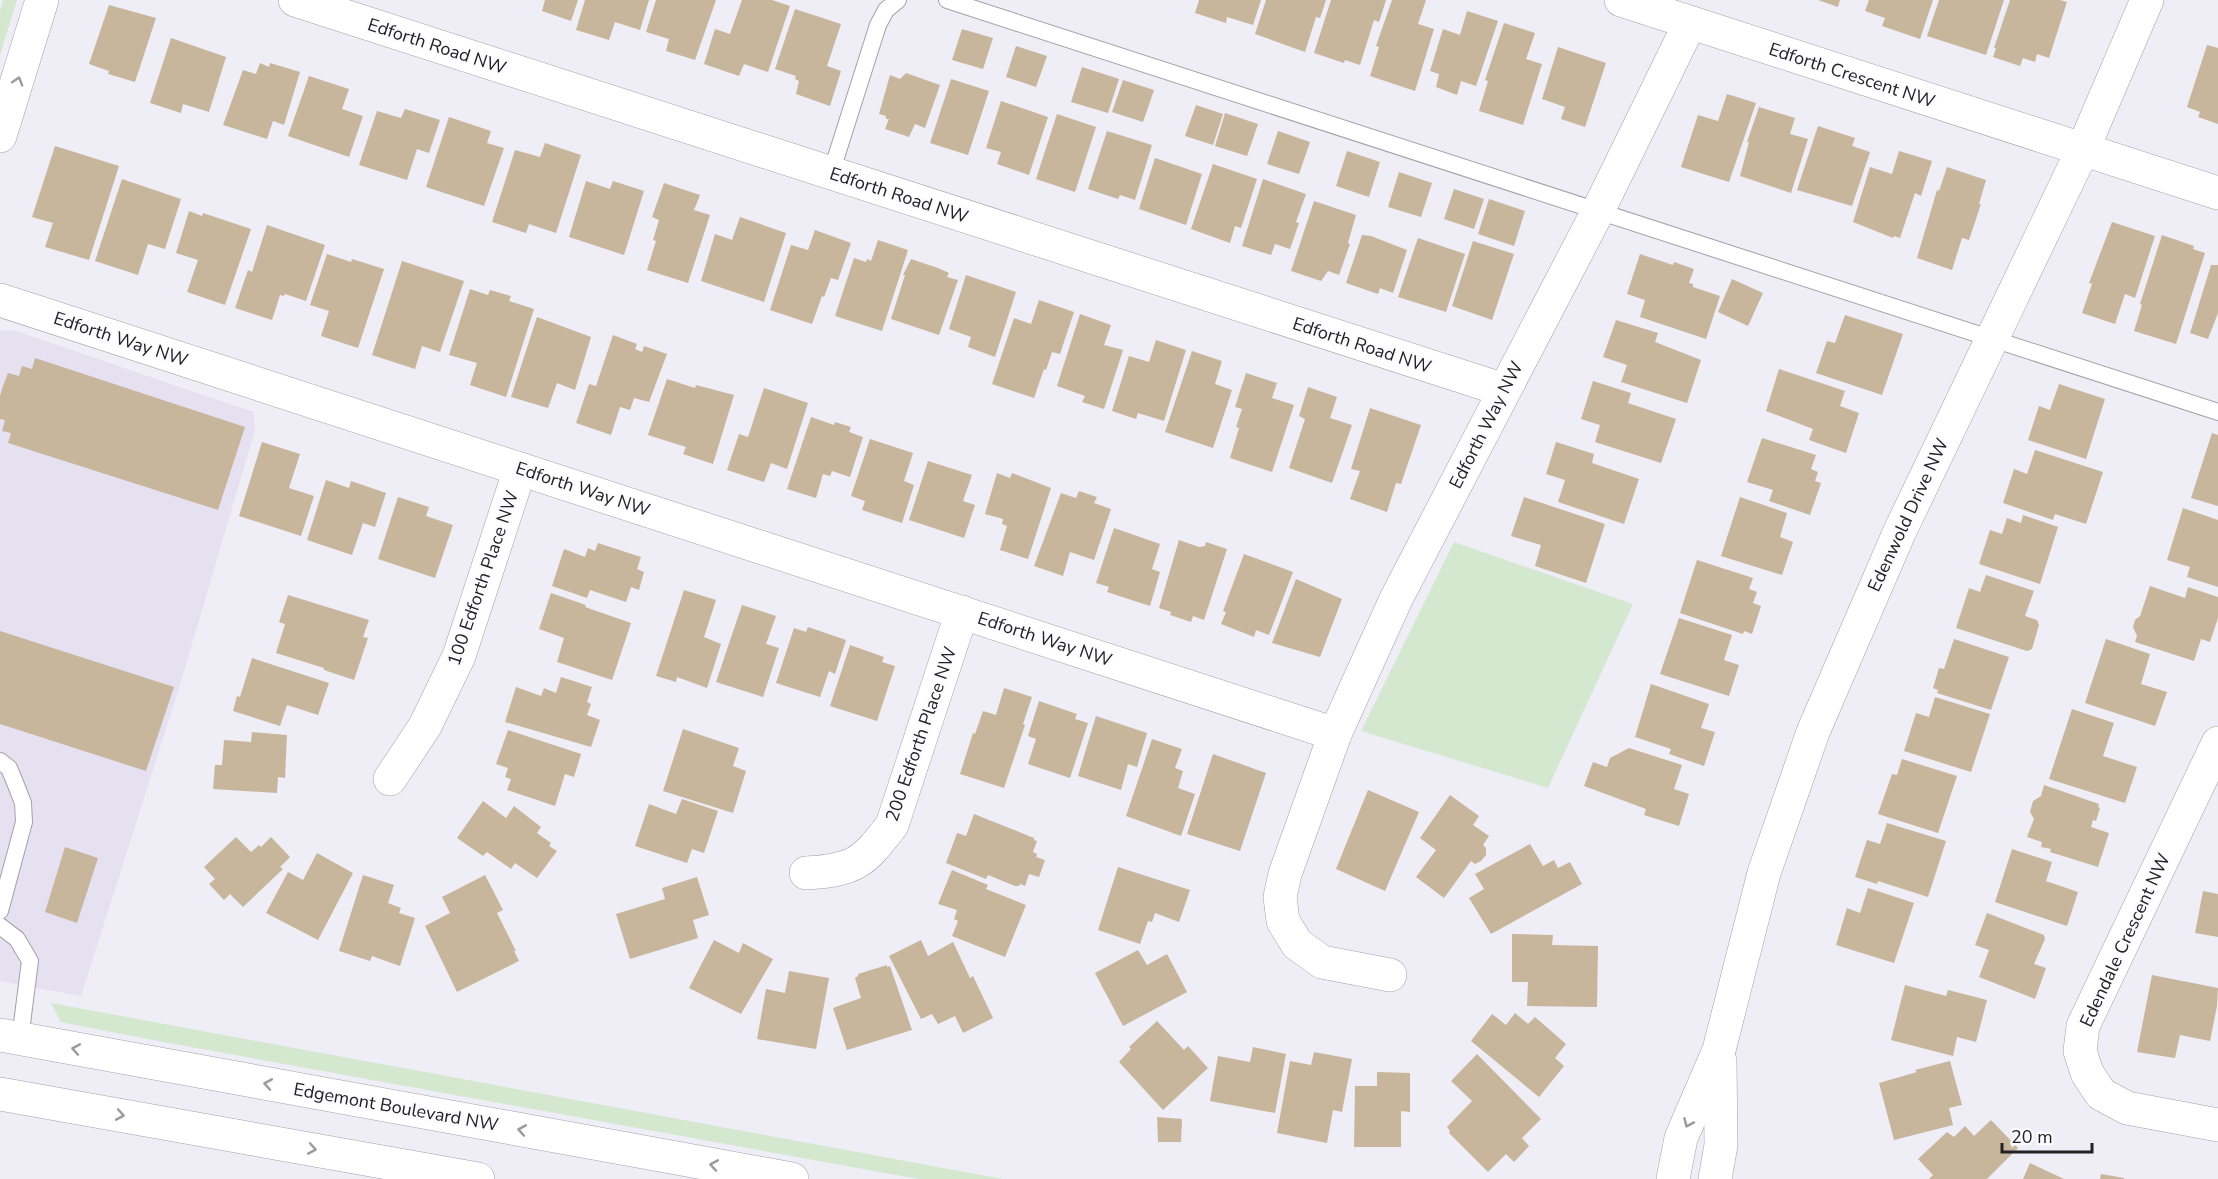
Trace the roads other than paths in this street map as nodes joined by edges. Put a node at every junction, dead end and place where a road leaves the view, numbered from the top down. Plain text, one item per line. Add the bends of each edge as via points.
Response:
1 (42, 0) edge
2 (295, 0) edge
3 (898, 0) edge
4 (947, 0) edge
5 (1621, 0) edge
6 (2147, 0) edge
7 (1690, 23) junction
8 (0, 136) edge
9 (2084, 149) junction
10 (831, 173) junction
11 (2218, 193) edge
12 (1598, 211) junction
13 (0, 300) edge
14 (1991, 338) junction
15 (1504, 390) junction
16 (2218, 412) edge
17 (520, 469) junction
18 (962, 612) junction
19 (1335, 734) junction
20 (2218, 742) edge
21 (0, 761) edge
22 (390, 779) dead end
23 (806, 873) dead end
24 (0, 911) edge
25 (0, 926) edge
26 (1390, 975) dead end
27 (10, 1037) edge
28 (1719, 1050) junction
29 (0, 1094) edge
30 (2218, 1125) edge
31 (478, 1179) edge
32 (792, 1179) edge
33 (1673, 1179) edge
34 (1715, 1179) edge

8 -> 1 street
2 - 10 street, Edforth Road NW
3 - 10 lane via 886,10 878,25
4 - 12 lane
5 - 7 street, Edforth Crescent NW
6 - 9 street, Edenwold Drive NW
7 - 9 street, Edforth Crescent NW
7 - 12 street, Edforth Way NW
9 - 11 street, Edforth Crescent NW
9 - 14 street, Edenwold Drive NW
10 - 15 street, Edforth Road NW
12 - 14 lane
12 - 15 street, Edforth Way NW
13 - 17 street, Edforth Way NW
14 - 16 lane
14 - 28 street, Edenwold Drive NW via 1894,543 1813,732 1764,873
15 - 19 street, Edforth Way NW via 1396,599
17 - 18 street, Edforth Way NW
17 - 22 street, 100 Edforth Place NW via 459,656 425,726
18 - 19 street, Edforth Way NW
18 - 23 street, 200 Edforth Place NW via 892,825 875,848 858,862 837,871
19 - 26 street via 1285,874 1280,897 1283,921 1297,944 1322,962
20 - 30 street, Edendale Crescent NW via 2083,1026 2080,1051 2087,1073 2101,1094 2127,1108
21 - 24 lane via 9,768 16,785 23,803 24,822
25 - 27 lane via 17,939 30,961
32 -> 27 street, Edgemont Boulevard NW
28 -> 33 street, Edenwold Drive NW via 1681,1138
28 - 34 street, Edenwold Drive NW via 1721,1145
29 -> 31 street

